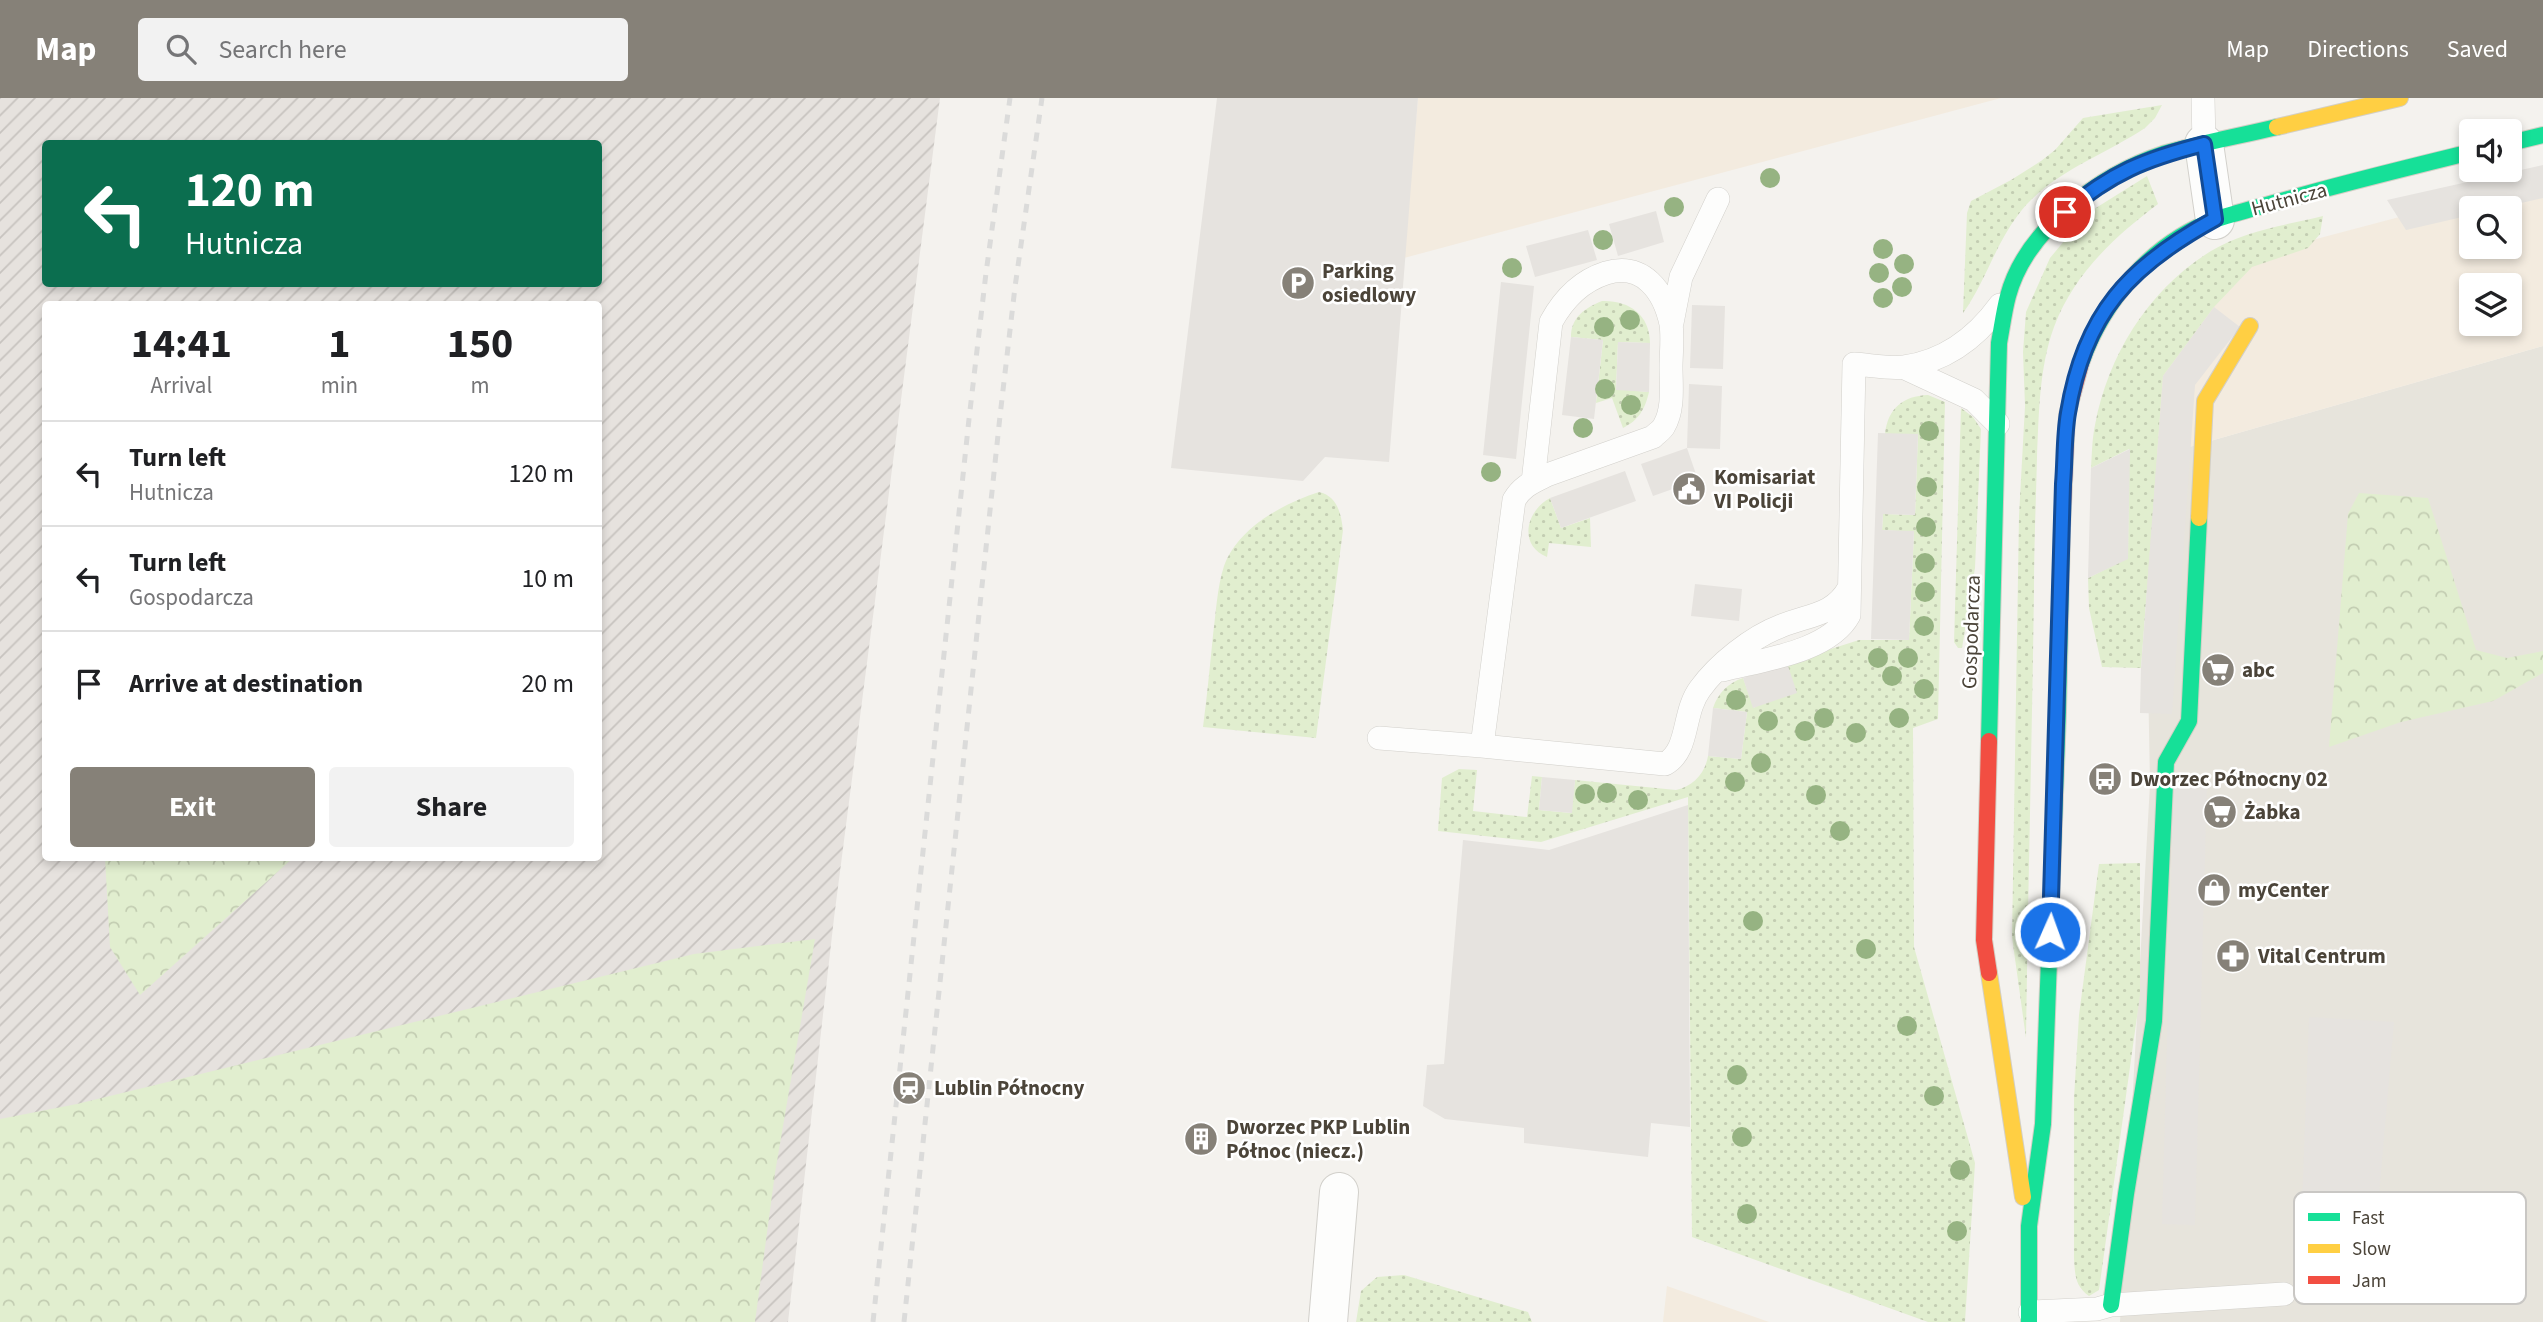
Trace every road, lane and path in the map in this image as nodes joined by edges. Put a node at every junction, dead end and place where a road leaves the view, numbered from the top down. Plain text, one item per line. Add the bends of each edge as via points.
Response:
1 (2203, 98) edge
2 (2400, 98) edge
3 (2543, 135) edge
4 (2522, 140) edge
5 (2204, 144) junction
6 (2459, 155) edge
7 (1718, 199) dead end
8 (2215, 219) junction
9 (2008, 294) junction
10 (2250, 326) dead end
11 (1671, 327) junction
12 (1903, 367) junction
13 (1998, 424) junction
14 (1534, 482) junction
15 (1849, 588) junction
16 (1714, 672) junction
17 (1379, 738) dead end
18 (1482, 746) junction
19 (1339, 1192) dead end
20 (2029, 1226) junction
21 (2284, 1294) dead end
22 (2112, 1304) junction
23 (2029, 1317) edge
24 (1328, 1322) edge

1 - 5 lane
2 - 5 street
3 - 4 street
5 - 8 street
5 - 9 street, Gospodarcza via 2124,170 2084,196 2045,229
6 - 8 street, Hutnicza
7 - 11 lane via 1681,277
8 - 20 street, Gospodarcza via 2149,261 2111,301 2089,339 2067,415 2043,1124
9 - 12 lane via 1967,342 1937,358
9 - 13 street, Gospodarcza via 1999,343
10 - 22 street via 2205,401 2189,721 2166,762 2154,1021
11 - 14 lane via 1670,407 1664,428 1653,437
11 - 14 lane via 1657,286 1629,270 1596,276 1562,303 1551,322
12 - 13 lane via 1974,400
12 - 15 lane via 1854,364
13 - 20 street, Gospodarcza via 1984,940
14 - 18 lane via 1514,500
15 - 16 lane via 1833,608 1780,626
15 - 16 lane via 1849,615 1835,633 1818,643
16 - 18 lane via 1689,706 1675,758 1665,764
17 - 18 lane
19 - 24 street
20 - 23 street, Gospodarcza
21 - 22 lane
22 - 23 lane

